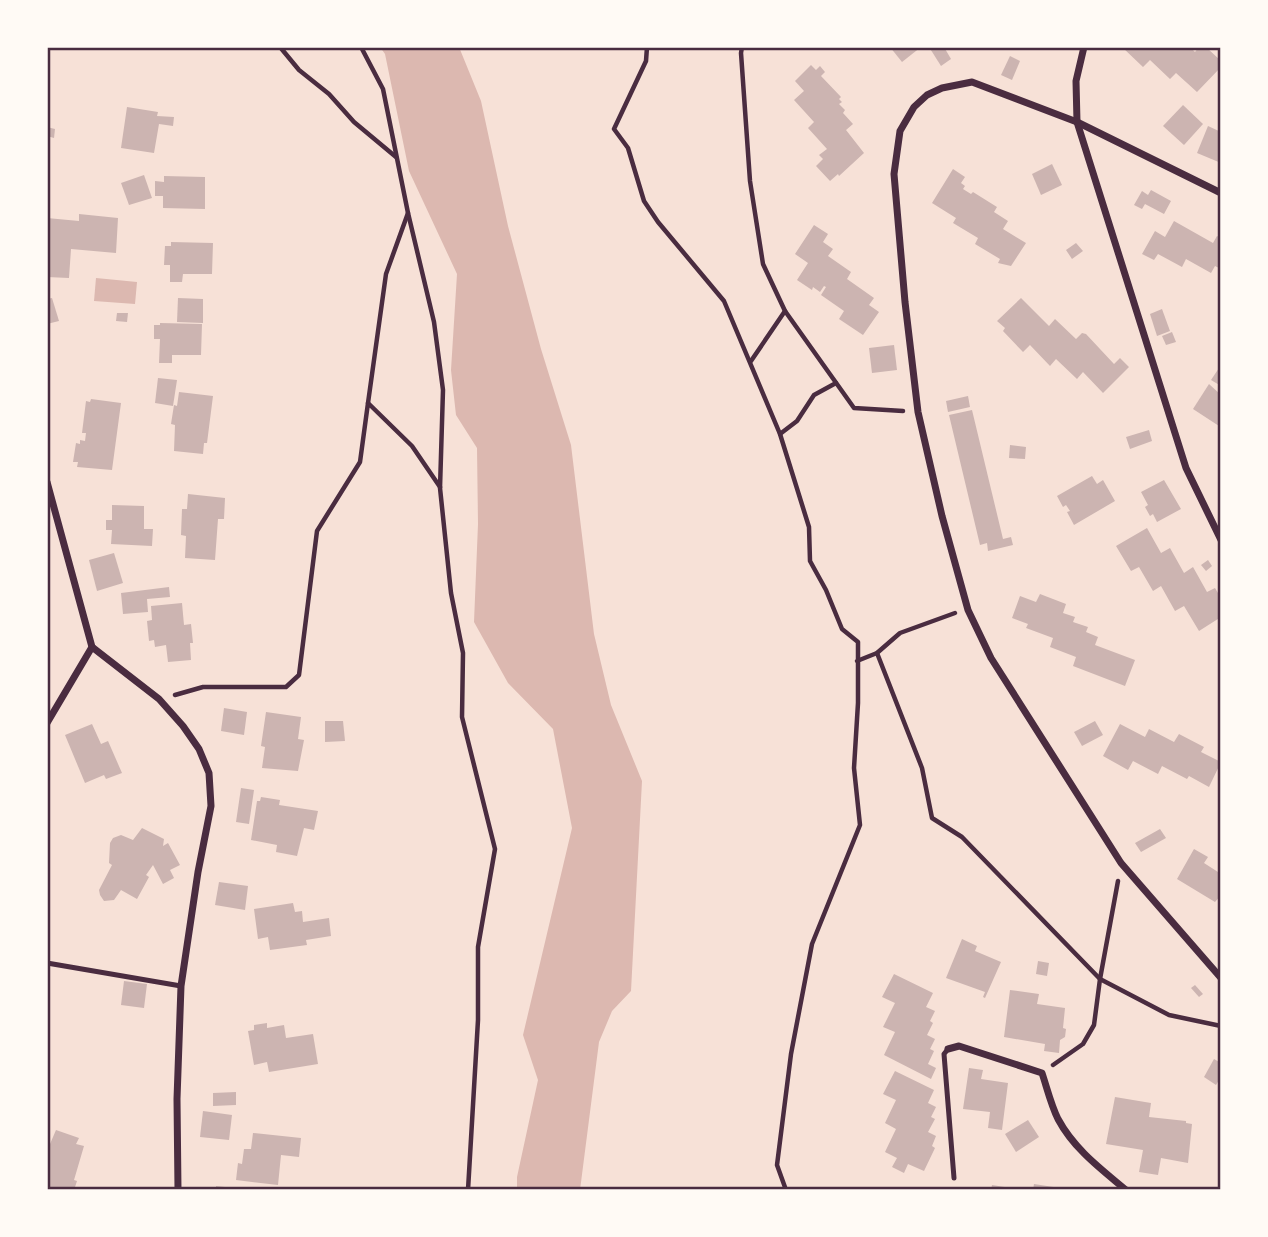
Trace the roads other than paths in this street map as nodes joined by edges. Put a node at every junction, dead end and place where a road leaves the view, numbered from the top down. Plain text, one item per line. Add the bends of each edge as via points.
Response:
1 (1084, 47) edge
2 (1077, 122) junction
3 (1221, 193) edge
4 (47, 482) edge
5 (1221, 540) edge
6 (92, 647) junction
7 (47, 723) edge
8 (47, 963) edge
9 (1221, 978) edge
10 (181, 986) junction
11 (948, 1049) joint
12 (954, 1178) dead end
13 (177, 1190) edge
14 (1126, 1190) edge

1 - 2 street via 1076,81
2 - 3 street
2 - 5 street via 1186,468
2 - 9 street via 968,82 927,96 914,107 900,131 894,174 918,412 968,610 991,658 1121,863
4 - 6 street
6 - 7 street
6 - 10 street via 159,699 200,749 209,772 211,806
8 - 10 lane
10 - 13 street
11 - 12 lane via 944,1054
11 - 14 street via 960,1046 1042,1073 1057,1117 1071,1140

